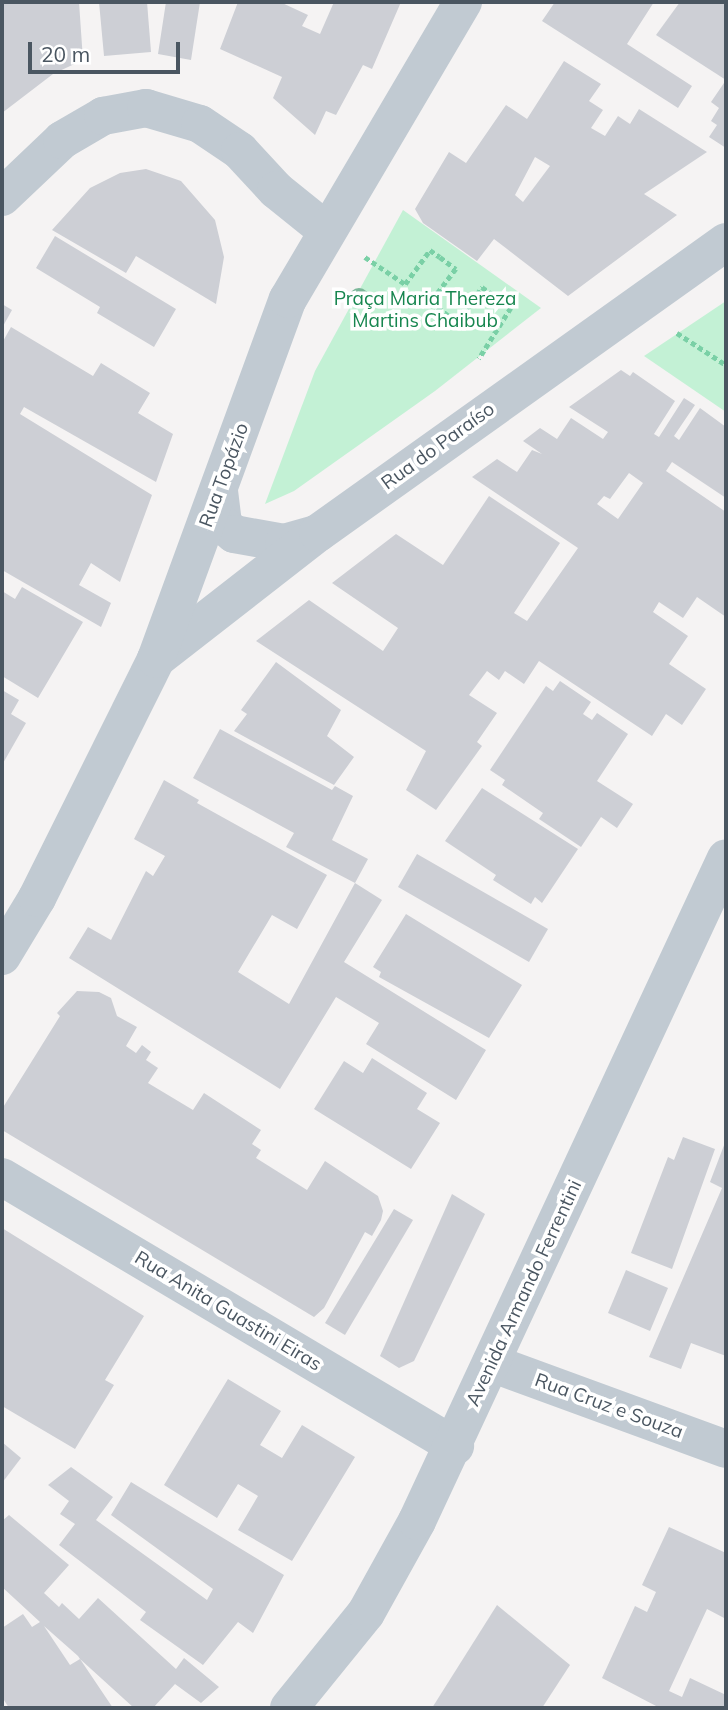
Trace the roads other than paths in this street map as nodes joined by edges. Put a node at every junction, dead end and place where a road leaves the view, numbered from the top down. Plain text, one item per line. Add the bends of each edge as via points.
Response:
1 (463, 2) edge
2 (2, 197) edge
3 (327, 231) junction
4 (726, 242) edge
5 (219, 491) junction
6 (318, 533) junction
7 (156, 659) junction
8 (726, 858) edge
9 (2, 956) edge
10 (2, 1177) edge
11 (491, 1363) junction
12 (455, 1446) junction
13 (726, 1449) edge
14 (289, 1708) edge

1 - 3 street, Rua Topázio
2 - 3 street via 62,140 103,116 146,108 200,124 240,151 276,190
3 - 5 street, Rua Topázio via 288,299
4 - 6 street, Rua do Paraíso
5 - 6 street via 223,525 234,534 284,543
5 - 7 street, Rua Topázio
6 - 7 street, Rua do Paraíso
7 - 9 street, Rua Topázio via 37,898
8 - 11 street, Avenida Armando Ferrentini
10 - 12 street, Rua Anita Guastini Eiras
11 - 12 street, Avenida Armando Ferrentini
11 - 13 street, Rua Cruz e Souza
12 - 14 street, Avenida Armando Ferrentini via 366,1613

